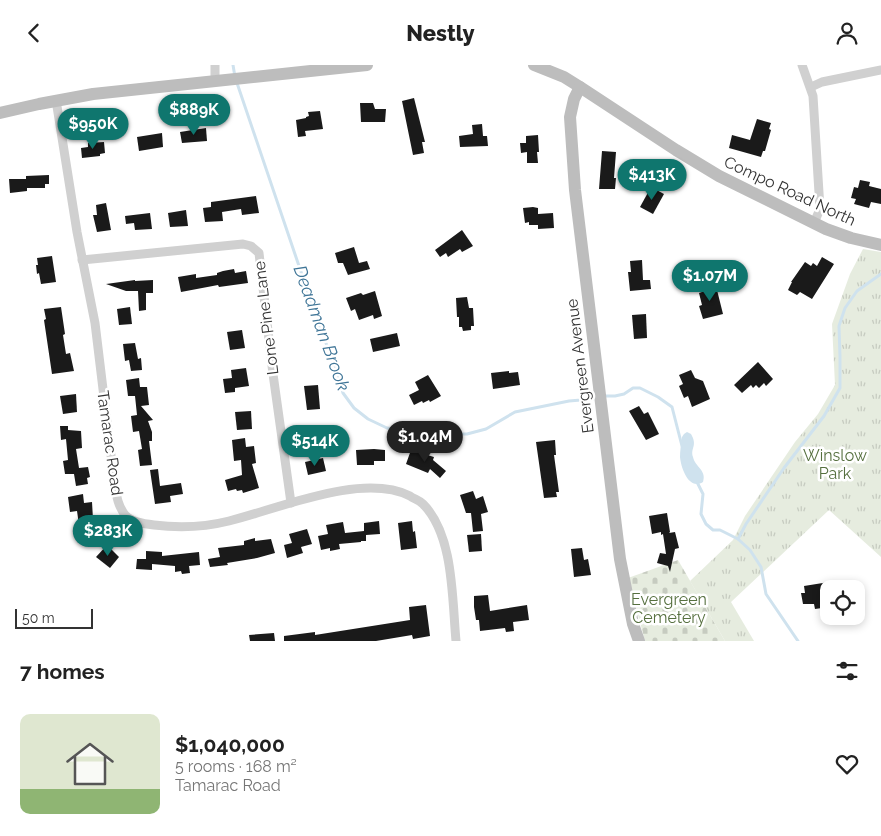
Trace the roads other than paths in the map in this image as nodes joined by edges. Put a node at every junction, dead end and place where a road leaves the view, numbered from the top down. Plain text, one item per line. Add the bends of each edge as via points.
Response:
1 (215, 65) edge
2 (367, 65) edge
3 (534, 65) edge
4 (802, 65) edge
5 (881, 70) edge
6 (215, 82) junction
7 (580, 87) junction
8 (811, 87) junction
9 (56, 101) junction
10 (0, 113) edge
11 (814, 223) junction
12 (881, 245) edge
13 (82, 260) junction
14 (291, 503) junction
15 (456, 641) edge
16 (639, 641) edge

1 - 6 street
2 - 6 main road
3 - 7 main road, Compo Road North
4 - 8 street
5 - 8 street
6 - 9 main road via 93,94
7 - 11 main road, Compo Road North via 694,162
7 - 16 main road, Evergreen Avenue via 570,117 575,190 620,559
8 - 11 street via 820,209
9 - 10 main road
9 - 13 street, Tamarac Road
11 - 12 main road, Compo Road North via 851,238
13 - 14 street, Tamarac Road via 95,323 114,480 118,503 126,517 142,524 174,527 227,521
13 - 14 street, Lone Pine Lane via 243,244 259,253
14 - 15 street, Tamarac Road via 359,489 384,489 405,494 422,503 443,537

